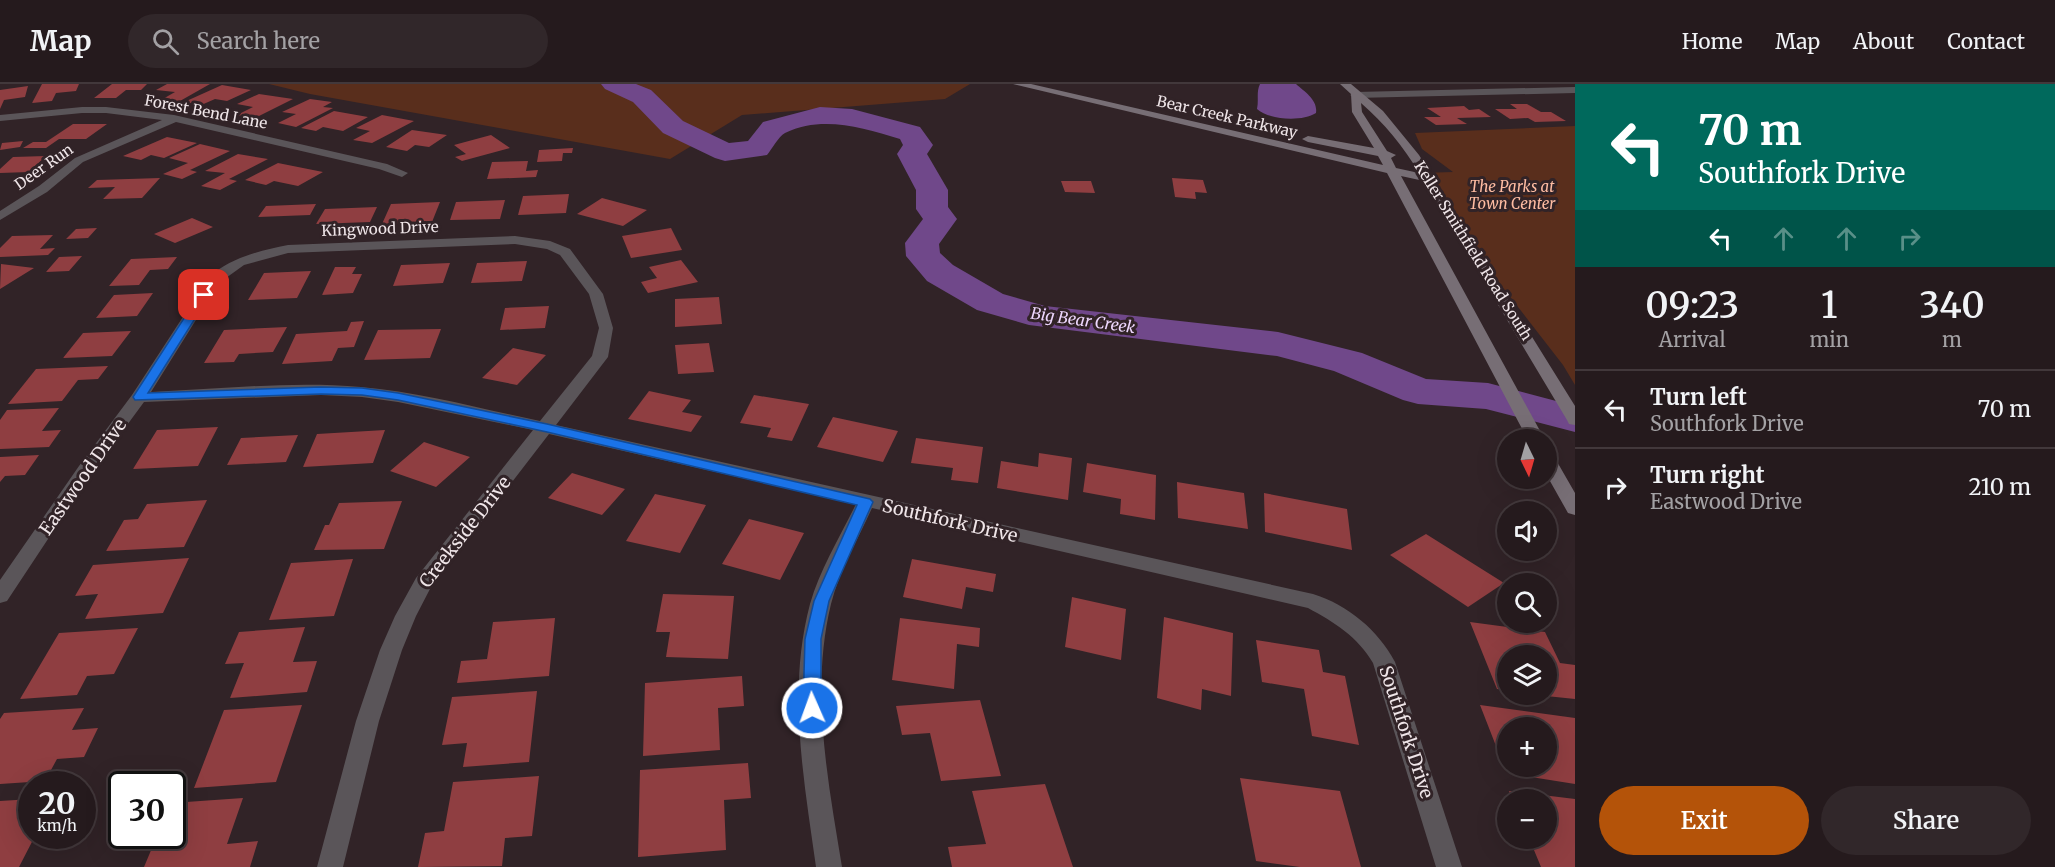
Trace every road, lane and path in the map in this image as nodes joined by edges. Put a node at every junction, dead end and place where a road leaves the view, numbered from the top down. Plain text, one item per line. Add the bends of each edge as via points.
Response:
1 (1018, 84) edge
2 (1066, 84) edge
3 (1345, 84) edge
4 (1575, 90) edge
5 (1355, 95) junction
6 (1164, 106) junction
7 (1155, 116) junction
8 (0, 118) edge
9 (174, 118) junction
10 (1383, 154) junction
11 (1418, 161) junction
12 (1391, 170) junction
13 (402, 173) dead end
14 (1429, 179) junction
15 (0, 216) edge
16 (538, 243) joint
17 (226, 268) joint
18 (139, 397) junction
19 (1575, 420) edge
20 (547, 428) junction
21 (1531, 429) edge
22 (1557, 477) edge
23 (866, 502) junction
24 (1575, 509) edge
25 (0, 596) edge
26 (330, 867) edge
27 (829, 867) edge
28 (1449, 867) edge

1 - 7 main road, Bear Creek Parkway
2 - 6 main road, Bear Creek Parkway
3 - 5 main road, Keller Smithfield Road South
4 - 5 street
5 - 10 main road, Keller Smithfield Road South via 1357,112
5 - 11 main road, Keller Smithfield Road South via 1379,112
6 - 7 main road
6 - 10 main road, Bear Creek Parkway
7 - 12 main road, Bear Creek Parkway
8 - 9 street, Forest Bend Lane via 106,110
9 - 13 street, Forest Bend Lane
9 - 15 street, Deer Run via 79,160
10 - 11 main road, Bear Creek Parkway
10 - 12 main road, Keller Smithfield Road South
11 - 14 main road, Keller Smithfield Road South
12 - 14 main road, Bear Creek Parkway
12 - 21 main road, Keller Smithfield Road South
14 - 19 main road, Keller Smithfield Road South
16 - 17 street, Kingwood Drive via 514,240 288,249
16 - 20 street, Creekside Drive via 565,252 576,265 596,294 606,328 600,357
17 - 18 street, Eastwood Drive via 214,280
18 - 20 street, Southfork Drive via 362,392
18 - 25 street, Eastwood Drive
20 - 23 street, Southfork Drive
20 - 26 street, Creekside Drive via 423,583 408,608 382,672
22 - 24 main road
23 - 27 street via 821,601 813,639 811,687 817,778
23 - 28 street, Southfork Drive via 1313,602 1340,615 1376,648 1384,662

